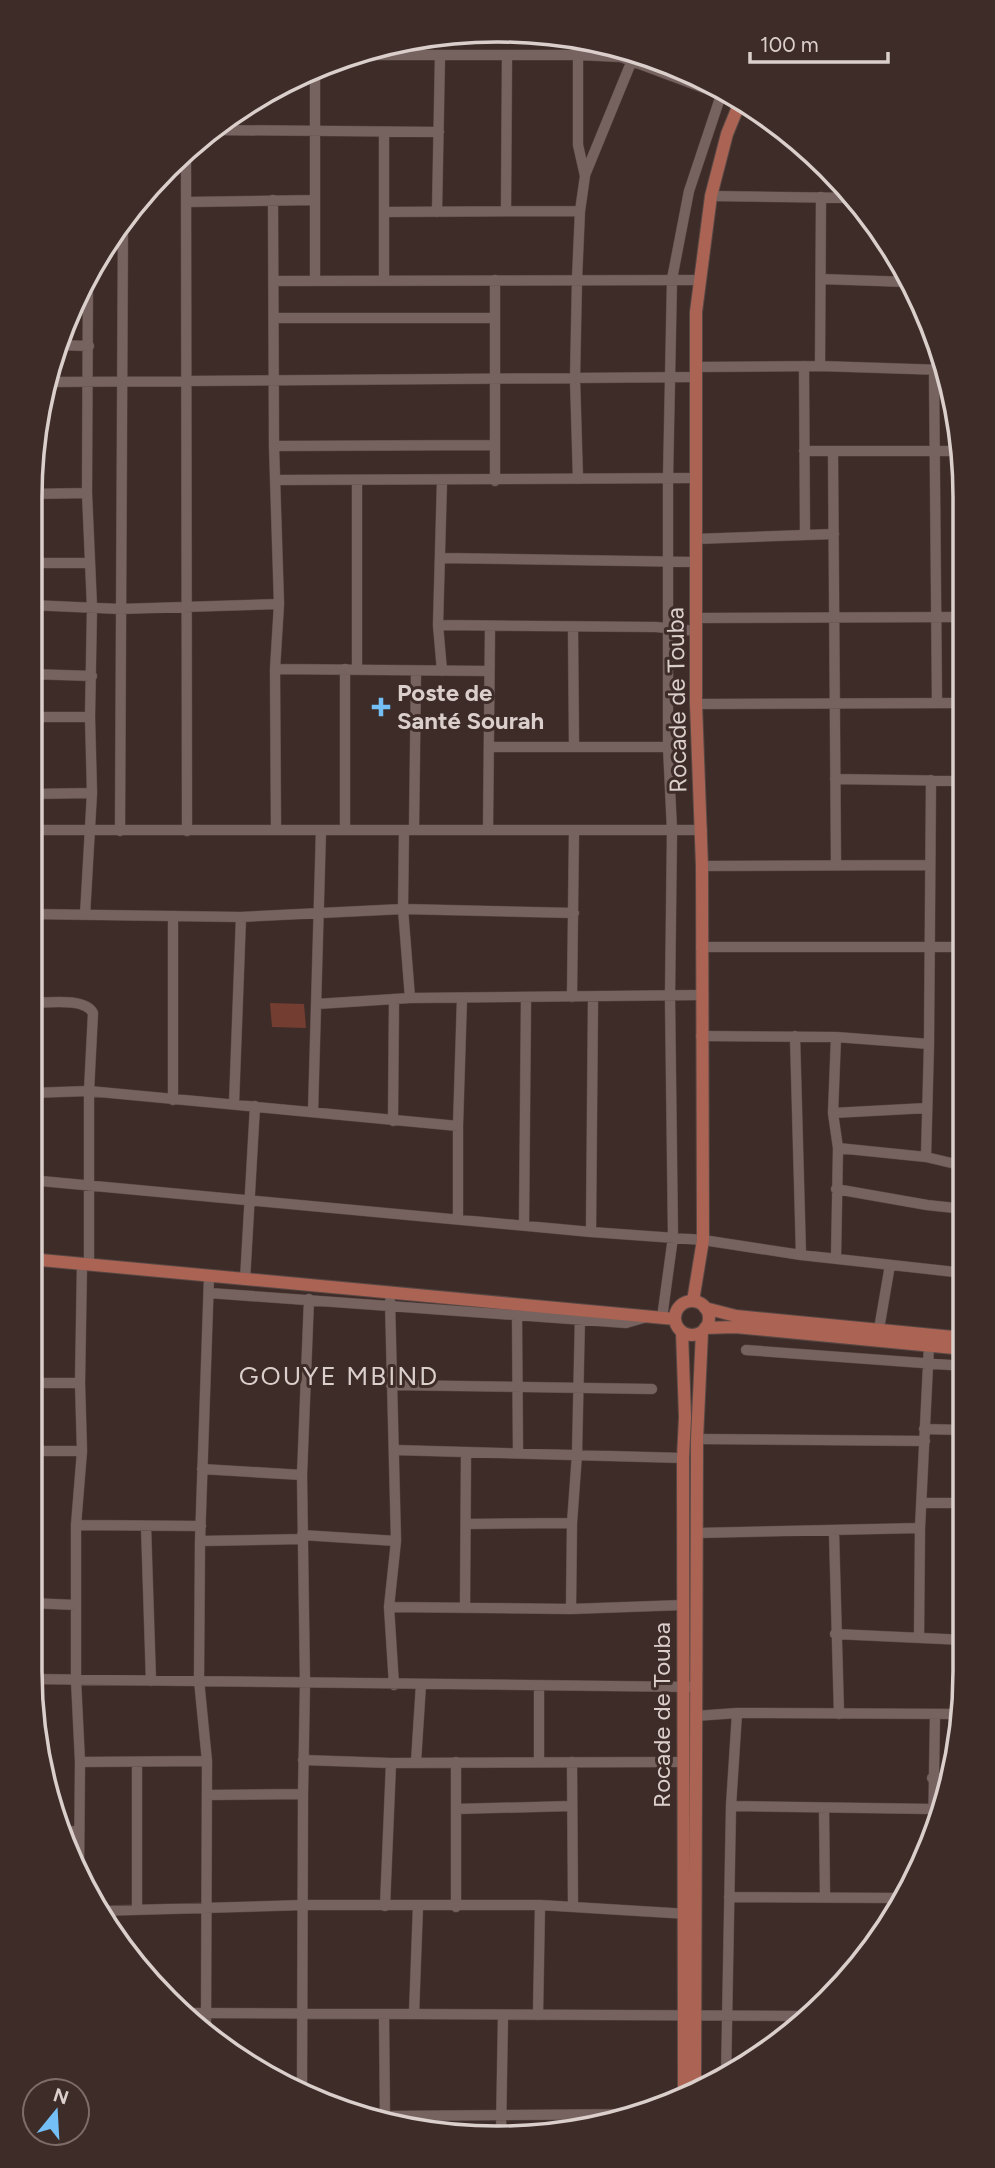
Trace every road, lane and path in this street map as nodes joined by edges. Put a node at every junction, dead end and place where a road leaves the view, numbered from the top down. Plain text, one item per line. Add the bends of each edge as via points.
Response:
1 (578, 50) edge
2 (392, 55) edge
3 (400, 55) joint
4 (440, 55) junction
5 (507, 55) junction
6 (578, 55) junction
7 (606, 56) edge
8 (631, 63) edge
9 (315, 81) edge
10 (720, 100) edge
11 (736, 110) edge
12 (228, 130) edge
13 (315, 130) junction
14 (384, 132) junction
15 (439, 132) junction
16 (186, 165) edge
17 (585, 176) junction
18 (836, 193) edge
19 (711, 197) junction
20 (821, 197) junction
21 (273, 200) junction
22 (315, 200) junction
23 (187, 202) junction
24 (506, 211) junction
25 (580, 211) junction
26 (384, 212) junction
27 (437, 212) junction
28 (124, 237) edge
29 (672, 278) junction
30 (577, 279) junction
31 (821, 279) junction
32 (495, 280) junction
33 (700, 280) junction
34 (275, 281) junction
35 (315, 281) junction
36 (384, 281) junction
37 (898, 282) edge
38 (89, 296) edge
39 (274, 318) junction
40 (495, 318) junction
41 (68, 345) edge
42 (89, 346) junction
43 (804, 366) junction
44 (820, 366) junction
45 (934, 370) edge
46 (696, 372) junction
47 (670, 377) junction
48 (575, 379) junction
49 (494, 380) junction
50 (89, 381) junction
51 (124, 381) junction
52 (186, 381) junction
53 (275, 381) junction
54 (58, 382) edge
55 (938, 385) edge
56 (495, 445) junction
57 (274, 446) junction
58 (804, 451) junction
59 (833, 451) junction
60 (935, 451) junction
61 (950, 451) edge
62 (696, 478) junction
63 (578, 479) junction
64 (668, 479) junction
65 (275, 480) junction
66 (357, 481) junction
67 (442, 481) junction
68 (495, 481) junction
69 (42, 494) edge
70 (87, 494) junction
71 (834, 534) junction
72 (804, 535) junction
73 (696, 539) junction
74 (441, 558) junction
75 (670, 561) junction
76 (696, 562) junction
77 (42, 563) edge
78 (89, 563) junction
79 (279, 604) junction
80 (42, 605) edge
81 (188, 606) junction
82 (92, 607) junction
83 (120, 608) junction
84 (937, 617) junction
85 (953, 617) edge
86 (834, 619) junction
87 (439, 625) junction
88 (696, 625) junction
89 (490, 626) junction
90 (669, 627) junction
91 (573, 628) junction
92 (275, 669) junction
93 (345, 669) junction
94 (357, 669) junction
95 (415, 671) junction
96 (442, 671) junction
97 (489, 671) junction
98 (42, 674) edge
99 (92, 676) junction
100 (937, 703) junction
101 (953, 703) edge
102 (696, 704) junction
103 (835, 704) junction
104 (42, 717) edge
105 (90, 717) junction
106 (574, 746) junction
107 (489, 747) junction
108 (668, 747) junction
109 (835, 779) junction
110 (931, 780) junction
111 (953, 781) edge
112 (92, 793) junction
113 (42, 794) edge
114 (42, 830) edge
115 (276, 830) junction
116 (321, 830) junction
117 (345, 830) junction
118 (409, 830) junction
119 (488, 830) junction
120 (574, 830) junction
121 (672, 830) junction
122 (702, 830) junction
123 (90, 831) junction
124 (120, 831) junction
125 (187, 831) junction
126 (930, 865) junction
127 (702, 866) junction
128 (836, 866) junction
129 (403, 909) junction
130 (318, 913) junction
131 (574, 913) junction
132 (42, 914) edge
133 (85, 915) junction
134 (173, 916) junction
135 (241, 917) junction
136 (929, 946) junction
137 (701, 947) junction
138 (953, 947) edge
139 (701, 995) junction
140 (572, 997) junction
141 (670, 997) junction
142 (410, 998) junction
143 (462, 998) junction
144 (526, 998) junction
145 (593, 998) junction
146 (394, 999) junction
147 (42, 1003) edge
148 (317, 1004) junction
149 (701, 1036) junction
150 (796, 1036) junction
151 (836, 1037) junction
152 (929, 1044) junction
153 (89, 1091) junction
154 (42, 1093) edge
155 (173, 1100) junction
156 (234, 1104) junction
157 (255, 1107) junction
158 (927, 1108) junction
159 (313, 1112) junction
160 (833, 1113) junction
161 (393, 1121) junction
162 (458, 1126) junction
163 (838, 1148) junction
164 (926, 1157) junction
165 (953, 1163) edge
166 (42, 1181) edge
167 (89, 1187) junction
168 (836, 1189) junction
169 (250, 1201) junction
170 (953, 1207) edge
171 (458, 1219) junction
172 (524, 1225) junction
173 (591, 1232) junction
174 (673, 1237) junction
175 (703, 1240) junction
176 (801, 1255) junction
177 (836, 1258) junction
178 (42, 1260) edge
179 (85, 1264) junction
180 (890, 1265) junction
181 (953, 1272) edge
182 (209, 1277) junction
183 (245, 1280) junction
184 (209, 1293) junction
185 (309, 1299) junction
186 (390, 1299) junction
187 (699, 1305) junction
188 (580, 1314) junction
189 (517, 1315) junction
190 (669, 1319) junction
191 (879, 1329) junction
192 (704, 1330) junction
193 (682, 1332) junction
194 (953, 1337) edge
195 (929, 1345) junction
196 (953, 1348) edge
197 (746, 1350) dead end
198 (926, 1363) junction
199 (953, 1365) edge
200 (42, 1383) edge
201 (80, 1383) junction
202 (391, 1385) junction
203 (519, 1387) junction
204 (578, 1387) junction
205 (652, 1389) dead end
206 (924, 1429) junction
207 (953, 1430) edge
208 (697, 1439) junction
209 (925, 1441) junction
210 (394, 1450) junction
211 (42, 1451) edge
212 (82, 1451) junction
213 (518, 1452) junction
214 (466, 1453) junction
215 (577, 1454) junction
216 (683, 1458) junction
217 (202, 1469) junction
218 (302, 1475) junction
219 (923, 1503) junction
220 (953, 1503) edge
221 (572, 1523) junction
222 (466, 1524) junction
223 (76, 1525) junction
224 (146, 1526) junction
225 (201, 1526) junction
226 (920, 1528) junction
227 (834, 1532) junction
228 (697, 1533) junction
229 (302, 1537) junction
230 (200, 1541) junction
231 (396, 1541) junction
232 (42, 1604) edge
233 (76, 1605) junction
234 (683, 1605) junction
235 (389, 1607) junction
236 (465, 1608) junction
237 (571, 1609) junction
238 (835, 1634) junction
239 (919, 1637) junction
240 (953, 1639) edge
241 (42, 1679) edge
242 (76, 1680) junction
243 (199, 1680) junction
244 (151, 1681) junction
245 (305, 1683) junction
246 (421, 1684) junction
247 (394, 1685) junction
248 (539, 1686) junction
249 (689, 1687) junction
250 (737, 1713) junction
251 (839, 1714) junction
252 (935, 1714) junction
253 (951, 1714) edge
254 (695, 1716) junction
255 (303, 1760) junction
256 (207, 1761) junction
257 (80, 1762) junction
258 (138, 1762) junction
259 (416, 1762) junction
260 (456, 1762) junction
261 (539, 1762) junction
262 (572, 1762) junction
263 (683, 1762) junction
264 (391, 1763) junction
265 (932, 1778) junction
266 (939, 1778) edge
267 (303, 1794) junction
268 (207, 1795) junction
269 (933, 1803) edge
270 (571, 1806) junction
271 (731, 1806) junction
272 (824, 1808) junction
273 (456, 1809) junction
274 (931, 1809) edge
275 (72, 1831) edge
276 (78, 1831) junction
277 (78, 1848) edge
278 (825, 1896) junction
279 (729, 1897) junction
280 (892, 1898) edge
281 (304, 1905) junction
282 (540, 1905) junction
283 (206, 1906) junction
284 (385, 1906) junction
285 (418, 1906) junction
286 (573, 1906) junction
287 (456, 1907) junction
288 (137, 1908) junction
289 (110, 1910) edge
290 (690, 1914) junction
291 (198, 2014) edge
292 (206, 2014) junction
293 (302, 2014) junction
294 (384, 2014) junction
295 (414, 2014) junction
296 (503, 2015) junction
297 (538, 2015) junction
298 (690, 2016) junction
299 (727, 2016) junction
300 (794, 2016) edge
301 (206, 2020) edge
302 (726, 2064) edge
303 (694, 2081) edge
304 (303, 2082) edge
305 (685, 2085) edge
306 (385, 2111) edge
307 (597, 2114) edge
308 (501, 2115) junction
309 (411, 2117) edge
310 (501, 2126) edge

1 - 6 street
2 - 3 street
3 - 4 street
4 - 5 street
4 - 15 street
5 - 6 street
5 - 24 street
6 - 7 street
6 - 17 street via 578,145
8 - 17 street
9 - 13 street
10 - 29 street via 689,191
11 - 19 main road, Rocade de Touba
12 - 13 street
13 - 14 street
13 - 22 street
14 - 15 street
14 - 26 street
15 - 27 street
16 - 23 street
17 - 25 street
18 - 20 street
19 - 20 street
19 - 33 main road, Rocade de Touba
20 - 31 street
21 - 22 street
21 - 23 street
21 - 34 street
22 - 35 street
23 - 52 street
24 - 25 street
24 - 27 street
25 - 30 street
26 - 27 street
26 - 36 street
28 - 51 street
29 - 30 street
29 - 33 street
29 - 47 street
30 - 32 street
30 - 48 street
31 - 37 street
31 - 44 street
32 - 36 street
32 - 40 street
33 - 46 main road, Rocade de Touba
34 - 35 street
34 - 39 street
35 - 36 street
38 - 42 street
39 - 40 street
39 - 53 street
40 - 49 street
41 - 42 street
42 - 50 street
43 - 44 street
43 - 46 street
43 - 58 street
44 - 45 street
46 - 47 street
46 - 62 main road, Rocade de Touba
47 - 48 street
47 - 64 street
48 - 49 street
48 - 63 street
49 - 53 street
49 - 56 street
50 - 51 street
50 - 54 street
50 - 70 street
51 - 52 street
51 - 83 street
52 - 53 street
52 - 81 street
53 - 57 street
55 - 60 street
56 - 57 street
56 - 68 street
57 - 65 street
58 - 59 street
58 - 72 street
59 - 60 street
59 - 71 street
60 - 61 street
60 - 84 street
62 - 64 street
62 - 73 main road, Rocade de Touba
63 - 64 street
63 - 68 street
64 - 75 street
65 - 66 street
65 - 79 street
66 - 67 street
66 - 94 street
67 - 68 street
67 - 74 street
69 - 70 street
70 - 78 street
71 - 72 street
71 - 86 street
72 - 73 street
73 - 76 main road, Rocade de Touba
74 - 75 street
74 - 87 street
75 - 76 street
75 - 90 street
76 - 88 main road, Rocade de Touba
77 - 78 street
78 - 82 street
79 - 81 street
79 - 92 street
80 - 82 street
81 - 83 street
81 - 125 street
82 - 83 street
82 - 99 street
83 - 124 street
84 - 85 street
84 - 86 street
84 - 100 street
86 - 88 street
86 - 103 street
87 - 89 street
87 - 96 street
88 - 90 street
88 - 102 main road, Rocade de Touba
89 - 91 street
89 - 97 street
90 - 91 street
90 - 108 street
91 - 106 street
92 - 93 street
92 - 115 street
93 - 94 street
93 - 117 street
94 - 95 street
95 - 96 street
95 - 118 street
96 - 97 street
97 - 107 street
98 - 99 street
99 - 105 street
100 - 101 street
100 - 103 street
102 - 103 street
102 - 122 main road, Rocade de Touba
103 - 109 street
104 - 105 street
105 - 112 street
106 - 107 street
106 - 108 street
107 - 119 street
108 - 121 street
109 - 110 street
109 - 128 street
110 - 111 street
110 - 126 street
112 - 113 street
112 - 123 street
114 - 123 street
115 - 116 street
115 - 125 street
116 - 117 street
116 - 130 street
117 - 118 street
118 - 119 street
118 - 129 street
119 - 120 street
120 - 121 street
120 - 131 street
121 - 122 street
121 - 141 street
122 - 127 main road, Rocade de Touba
123 - 124 street
123 - 133 street
124 - 125 street
126 - 128 street
126 - 136 street
127 - 128 street
127 - 137 main road, Rocade de Touba
129 - 130 street
129 - 131 street
129 - 142 street
130 - 135 street
130 - 148 street
131 - 140 street
132 - 133 street
133 - 134 street
134 - 135 street
134 - 155 street
135 - 156 street
136 - 137 street
136 - 138 street
136 - 152 street
137 - 139 main road, Rocade de Touba
139 - 141 street
139 - 149 main road, Rocade de Touba
140 - 144 street
140 - 145 street
141 - 145 street
141 - 174 street
142 - 143 street
142 - 146 street
143 - 144 street
143 - 162 street
144 - 172 street
145 - 173 street
146 - 148 street
146 - 161 street
147 - 153 street via 82,1003 91,1008
148 - 159 street
149 - 150 street
149 - 175 main road, Rocade de Touba
150 - 151 street
150 - 176 street
151 - 152 street
151 - 160 street
152 - 158 street
153 - 154 street
153 - 155 street
153 - 167 street
155 - 156 street
156 - 157 street
157 - 159 street
157 - 169 street
158 - 160 street
158 - 164 street
159 - 161 street
160 - 163 street
161 - 162 street
162 - 171 street
163 - 164 street
163 - 168 street
164 - 165 street
166 - 167 street
167 - 169 street
167 - 179 street
168 - 170 street
168 - 177 street
169 - 171 street
169 - 183 street
171 - 172 street
172 - 173 street
173 - 174 street
174 - 175 street
174 - 190 street
175 - 176 street
175 - 187 main road, Rocade de Touba
176 - 177 street
177 - 180 street
178 - 179 main road
179 - 182 main road
179 - 201 street
180 - 181 street
180 - 191 street
182 - 183 main road
182 - 184 street
183 - 186 main road
184 - 185 street
184 - 217 street
185 - 186 street
185 - 218 street
186 - 188 main road
186 - 189 street
186 - 202 street
187 - 190 main road via 680,1306
187 - 191 main road via 736,1316
187 - 192 main road via 708,1318
188 - 189 street
188 - 190 main road
188 - 204 street
189 - 203 street
190 - 193 main road
191 - 194 main road
192 - 193 main road via 690,1336
192 - 195 main road via 735,1327
192 - 208 main road, Rocade de Touba
193 - 216 main road, Rocade de Touba
195 - 196 main road
195 - 198 street
197 - 198 street
198 - 199 street
198 - 206 street
200 - 201 street
201 - 212 street
202 - 203 street
202 - 210 street
203 - 204 street
203 - 213 street
204 - 205 street
204 - 215 street
206 - 207 street
206 - 209 street
208 - 209 street
208 - 228 main road, Rocade de Touba
209 - 219 street
210 - 214 street
210 - 231 street
211 - 212 street
212 - 223 street
213 - 214 street
213 - 215 street
214 - 222 street
215 - 216 street
215 - 221 street
216 - 234 main road, Rocade de Touba
217 - 218 street
217 - 225 street
218 - 229 street
219 - 220 street
219 - 226 street
221 - 222 street
221 - 237 street
222 - 236 street
223 - 224 street
223 - 233 street
224 - 225 street
224 - 244 street
225 - 230 street
226 - 227 street
226 - 239 street
227 - 228 street
227 - 238 street
228 - 249 main road, Rocade de Touba
229 - 230 street
229 - 231 street
229 - 245 street
230 - 243 street
231 - 235 street
232 - 233 street
233 - 242 street
234 - 237 street
234 - 249 main road, Rocade de Touba
235 - 236 street
235 - 247 street
236 - 237 street
238 - 239 street
238 - 251 street
239 - 240 street
241 - 242 street
242 - 244 street
242 - 257 street
243 - 244 street
243 - 245 street
243 - 256 street
245 - 247 street
245 - 255 street
246 - 247 street
246 - 248 street
246 - 259 street
248 - 249 street
248 - 261 street
249 - 254 main road, Rocade de Touba
249 - 263 main road, Rocade de Touba
250 - 251 street
250 - 254 street
250 - 271 street
251 - 252 street
252 - 253 street
252 - 265 street
254 - 290 main road, Rocade de Touba
255 - 264 street
255 - 267 street
256 - 258 street
256 - 268 street
257 - 258 street
257 - 276 street
258 - 288 street
259 - 260 street
259 - 264 street
260 - 261 street
260 - 273 street
261 - 262 street
262 - 263 street
262 - 270 street
263 - 290 main road, Rocade de Touba
264 - 284 street
265 - 266 street
265 - 269 street
267 - 268 street
267 - 281 street
268 - 283 street
270 - 273 street
270 - 286 street
271 - 272 street
271 - 279 street
272 - 274 street
272 - 278 street
273 - 287 street
275 - 276 street
276 - 277 street
278 - 279 street
278 - 280 street
279 - 299 street
281 - 283 street
281 - 284 street
281 - 293 street
282 - 286 street
282 - 287 street
282 - 297 street
283 - 288 street
283 - 292 street
284 - 285 street
285 - 287 street
285 - 295 street
286 - 290 street
288 - 289 street
290 - 298 main road, Rocade de Touba
291 - 292 street
292 - 293 street
292 - 301 street
293 - 294 street
293 - 304 street
294 - 295 street
294 - 306 street
295 - 296 street
296 - 297 street
296 - 308 street
297 - 298 street
298 - 299 street
298 - 303 main road, Rocade de Touba
298 - 305 main road, Rocade de Touba
299 - 300 street
299 - 302 street
307 - 308 street
308 - 309 street
308 - 310 street

